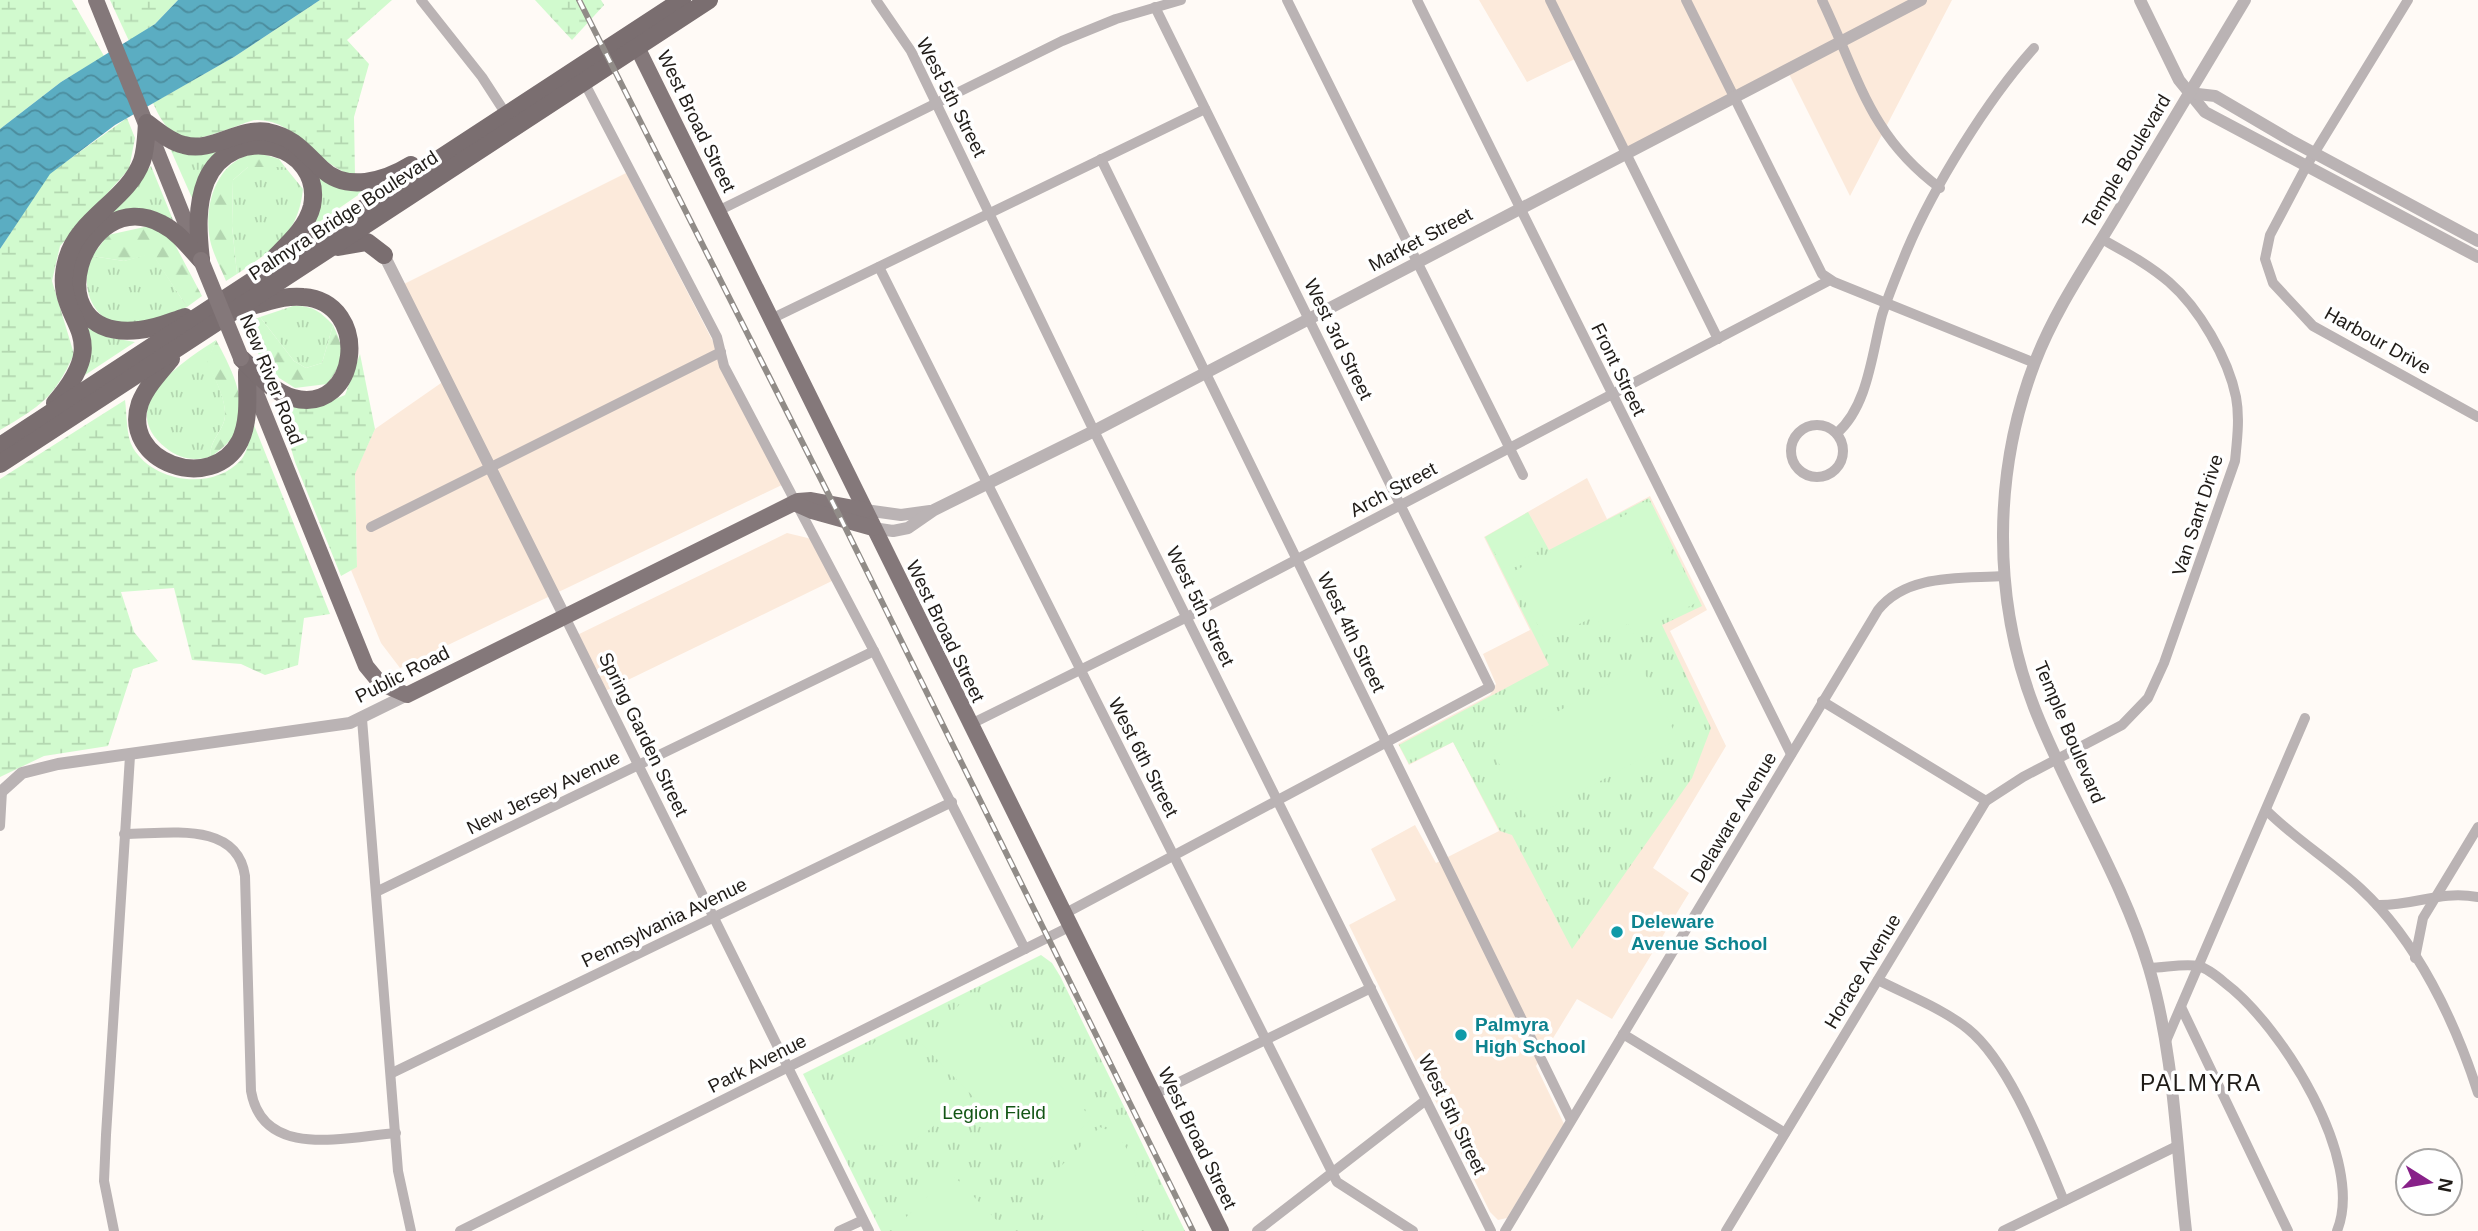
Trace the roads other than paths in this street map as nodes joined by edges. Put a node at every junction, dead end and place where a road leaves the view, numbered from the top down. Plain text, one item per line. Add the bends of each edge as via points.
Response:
1 (96, 0) edge
2 (421, 0) edge
3 (682, 0) edge
4 (709, 0) edge
5 (876, 0) edge
6 (1181, 0) edge
7 (1287, 0) edge
8 (1417, 0) edge
9 (1550, 0) edge
10 (1686, 0) edge
11 (1822, 0) edge
12 (1921, 0) edge
13 (2140, 0) edge
14 (2245, 0) edge
15 (2408, 0) edge
16 (1155, 7) junction
17 (1840, 42) junction
18 (637, 47) junction
19 (2034, 48) dead end
20 (584, 82) junction
21 (2189, 93) junction
22 (1733, 98) junction
23 (935, 106) junction
24 (1206, 109) junction
25 (506, 114) junction
26 (2252, 118) junction
27 (147, 123) junction
28 (2244, 131) junction
29 (475, 135) junction
30 (2315, 153) junction
31 (1625, 154) junction
32 (1101, 159) junction
33 (2307, 165) junction
34 (1940, 188) junction
35 (1520, 209) junction
36 (718, 211) junction
37 (990, 211) junction
38 (381, 215) junction
39 (2102, 239) junction
40 (2478, 241) edge
41 (328, 249) junction
42 (384, 255) junction
43 (2478, 257) edge
44 (201, 260) junction
45 (1419, 261) junction
46 (879, 267) junction
47 (1830, 280) junction
48 (248, 284) junction
49 (1886, 304) junction
50 (212, 308) junction
51 (237, 310) junction
52 (771, 319) junction
53 (1309, 319) junction
54 (1718, 339) junction
55 (184, 345) junction
56 (721, 352) junction
57 (2035, 363) junction
58 (244, 365) junction
59 (1206, 373) junction
60 (1612, 394) junction
61 (2478, 416) edge
62 (42, 419) junction
63 (1094, 430) junction
64 (1837, 433) junction
65 (0, 446) edge
66 (1510, 448) junction
67 (0, 464) edge
68 (490, 467) junction
69 (1523, 475) dead end
70 (987, 482) junction
71 (794, 503) junction
72 (1401, 505) junction
73 (865, 510) junction
74 (934, 510) junction
75 (371, 527) dead end
76 (873, 528) junction
77 (1297, 559) junction
78 (2004, 576) junction
79 (565, 617) junction
80 (1187, 617) junction
81 (874, 651) junction
82 (1079, 668) junction
83 (1490, 687) joint
84 (407, 695) junction
85 (1822, 701) junction
86 (2305, 718) dead end
87 (362, 719) junction
88 (969, 724) junction
89 (1387, 743) junction
90 (1791, 754) junction
91 (131, 756) junction
92 (2057, 759) junction
93 (637, 766) junction
94 (1, 792) edge
95 (1278, 800) junction
96 (1986, 801) junction
97 (951, 802) junction
98 (2266, 810) junction
99 (0, 826) edge
100 (2478, 827) edge
101 (124, 834) junction
102 (1174, 856) junction
103 (378, 891) junction
104 (2438, 895) junction
105 (2478, 897) edge
106 (2377, 905) junction
107 (713, 918) junction
108 (1067, 920) junction
109 (1025, 949) junction
110 (2415, 958) junction
111 (2198, 966) junction
112 (2149, 968) junction
113 (1878, 980) junction
114 (1371, 988) junction
115 (2181, 1007) junction
116 (1623, 1034) junction
117 (1266, 1040) junction
118 (2166, 1041) junction
119 (787, 1068) junction
120 (392, 1073) junction
121 (2478, 1093) edge
122 (1153, 1095) junction
123 (1426, 1100) junction
124 (1571, 1120) junction
125 (396, 1133) junction
126 (1785, 1133) junction
127 (2177, 1146) junction
128 (1332, 1172) junction
129 (2064, 1201) junction
130 (863, 1220) junction
131 (114, 1231) edge
132 (411, 1231) edge
133 (460, 1231) edge
134 (839, 1231) edge
135 (869, 1231) edge
136 (1221, 1231) edge
137 (1257, 1231) edge
138 (1413, 1231) edge
139 (1491, 1231) edge
140 (1505, 1231) edge
141 (1726, 1231) edge
142 (2003, 1231) edge
143 (2186, 1231) edge
144 (2288, 1231) edge
145 (2337, 1231) edge

1 - 27 main road, New River Road
2 - 25 street
3 - 25 highway, Palmyra Bridge Boulevard
4 - 18 highway, Palmyra Bridge Boulevard
5 - 23 street, West 5th Street via 911,51
6 - 16 street
7 - 45 street
8 - 35 street, Front Street
9 - 31 street
10 - 22 street
11 - 17 street
12 - 17 street, Market Street
13 - 21 street
14 - 21 street, Temple Boulevard
15 - 30 street, Harbour Drive
16 - 23 street via 1062,41
16 - 24 street, West 3rd Street
17 - 22 street, Market Street
17 - 34 street via 1891,144
18 - 20 highway, Palmyra Bridge Boulevard
18 - 36 main road, West Broad Street
19 - 34 street via 2001,88
20 - 38 highway, Palmyra Bridge Boulevard
20 - 56 street
21 - 26 street via 2215,96
21 - 28 street via 2205,112
21 - 39 street, Temple Boulevard
22 - 31 street, Market Street
22 - 47 street via 1813,260
23 - 36 street
23 - 37 street, West 5th Street
24 - 32 street
24 - 53 street, West 3rd Street
25 - 29 highway, Palmyra Bridge Boulevard
26 - 28 street
26 - 30 street
27 - 29 highway via 175,142 192,147 247,132 275,134 300,146 327,173 352,182 395,174
27 - 44 main road, New River Road
27 - 62 highway via 138,169 84,229 69,253 65,294 84,351 77,374
28 - 33 street
29 - 48 highway, Palmyra Bridge Boulevard
30 - 33 street, Harbour Drive
30 - 40 street
31 - 35 street, Market Street
31 - 54 street
32 - 37 street
32 - 59 street, West 4th Street
33 - 43 street
33 - 61 street, Harbour Drive via 2267,242 2265,259 2273,283 2300,316 2319,330
34 - 49 street via 1908,247
35 - 45 street, Market Street
35 - 60 street, Front Street
36 - 52 main road, West Broad Street
37 - 46 street
37 - 63 street, West 5th Street
38 - 41 highway, Palmyra Bridge Boulevard
38 - 42 highway
39 - 57 street, Temple Boulevard via 2062,304
39 - 92 street, Van Sant Drive via 2171,284 2197,316 2229,374 2236,398 2235,461 2148,698 2122,725
41 - 42 highway via 363,242
41 - 51 highway, Palmyra Bridge Boulevard
42 - 68 street, Spring Garden Street
44 - 48 highway via 199,215 212,170 243,146 278,148 307,175 312,205 298,233
44 - 50 highway via 161,223 138,218 119,222 97,234 84,251 76,272 78,295 95,320 121,330 153,328
44 - 58 main road, New River Road, bridge
45 - 53 street, Market Street
45 - 66 street
46 - 52 street
46 - 70 street, West 6th Street
47 - 49 street
47 - 54 street, Arch Street
48 - 50 highway, Palmyra Bridge Boulevard
49 - 57 street
49 - 64 street via 1861,394
50 - 62 highway, Palmyra Bridge Boulevard
51 - 55 highway, Palmyra Bridge Boulevard
51 - 58 highway via 282,298 308,297 334,310 350,340 345,374 329,392 315,399 285,395
52 - 73 main road, West Broad Street
53 - 59 street, Market Street
53 - 72 street, West 3rd Street
54 - 60 street, Arch Street
55 - 58 highway via 149,387 138,411 146,444 172,466 188,470 207,467 232,452 246,422
55 - 67 highway, Palmyra Bridge Boulevard
56 - 68 street
56 - 71 street
57 - 78 street, Temple Boulevard via 2009,460
58 - 84 main road, New River Road via 366,666 380,683
59 - 63 street, Market Street
59 - 77 street, West 4th Street
60 - 66 street, Arch Street
60 - 90 street, Front Street
62 - 65 highway, Palmyra Bridge Boulevard
63 - 70 street, Market Street
63 - 80 street, West 5th Street
64 - 64 street via 1821,425 1799,432 1791,450 1798,468 1814,477 1833,472 1843,455
66 - 69 street
66 - 72 street, Arch Street
68 - 75 street
68 - 79 street, Spring Garden Street
70 - 74 street, Market Street
70 - 82 street, West 6th Street
71 - 73 main road, Public Road via 811,499
71 - 76 main road
71 - 79 main road, Public Road
71 - 81 street
72 - 77 street, Arch Street
72 - 83 street, West 3rd Street
73 - 74 street, Market Street via 901,515
73 - 76 main road, West Broad Street
74 - 76 street, Market Street via 908,528
76 - 88 main road, West Broad Street
77 - 80 street, Arch Street
77 - 89 street, West 4th Street
78 - 85 street, Delaware Avenue via 1927,582 1896,593 1878,610
78 - 92 street, Temple Boulevard via 2021,667
79 - 84 main road, Public Road
79 - 93 street, Spring Garden Street
80 - 82 street, Arch Street
80 - 95 street, West 5th Street
81 - 93 street, New Jersey Avenue
81 - 97 street
82 - 88 street, Arch Street
82 - 102 street, West 6th Street
83 - 89 street, Park Avenue
84 - 87 street, Public Road
85 - 90 street, Delaware Avenue
85 - 96 street
86 - 98 street
87 - 91 street, Public Road
87 - 103 street
88 - 108 main road, West Broad Street
89 - 95 street, Park Avenue
89 - 124 street, West 4th Street
90 - 116 street, Delaware Avenue
91 - 94 street, Public Road via 22,773
91 - 101 street
92 - 96 street, Horace Avenue
92 - 112 street, Temple Boulevard via 2119,891
93 - 103 street, New Jersey Avenue
93 - 107 street, Spring Garden Street
94 - 99 street
95 - 102 street, Park Avenue
95 - 114 street, West 5th Street
96 - 113 street, Horace Avenue
97 - 107 street, Pennsylvania Avenue
97 - 109 street
98 - 106 street
98 - 111 street
100 - 104 street
101 - 125 street via 209,835 226,841 240,855 245,876 251,1091 259,1117 277,1132 299,1139
101 - 131 street via 104,1181
102 - 108 street, Park Avenue
102 - 117 street, West 6th Street
103 - 120 street
104 - 105 street
104 - 106 street
104 - 110 street via 2423,918
106 - 110 street
107 - 119 street, Spring Garden Street
107 - 120 street, Pennsylvania Avenue
108 - 109 street, Park Avenue
108 - 122 main road, West Broad Street
109 - 119 street, Park Avenue
110 - 121 street via 2450,1022
111 - 112 street
111 - 115 street
111 - 145 street via 2239,993 2271,1027 2311,1091 2334,1148 2343,1198
112 - 118 street, Temple Boulevard
113 - 126 street, Horace Avenue
113 - 129 street via 1958,1022 1986,1046 2018,1101
114 - 117 street
114 - 123 street, West 5th Street
115 - 118 street
115 - 144 street
116 - 124 street, Delaware Avenue
116 - 126 street
117 - 122 street
117 - 128 street, West 6th Street
118 - 127 street, Temple Boulevard
119 - 130 street, Spring Garden Street
119 - 133 street, Park Avenue
120 - 125 street
122 - 136 main road, West Broad Street
123 - 128 street
123 - 139 street, West 5th Street
124 - 140 street, Delaware Avenue
125 - 132 street via 401,1193
126 - 141 street, Horace Avenue
127 - 129 street
127 - 143 street, Temple Boulevard
128 - 137 street
128 - 138 street, West 6th Street via 1337,1182
129 - 142 street
130 - 134 street
130 - 135 street, Spring Garden Street

